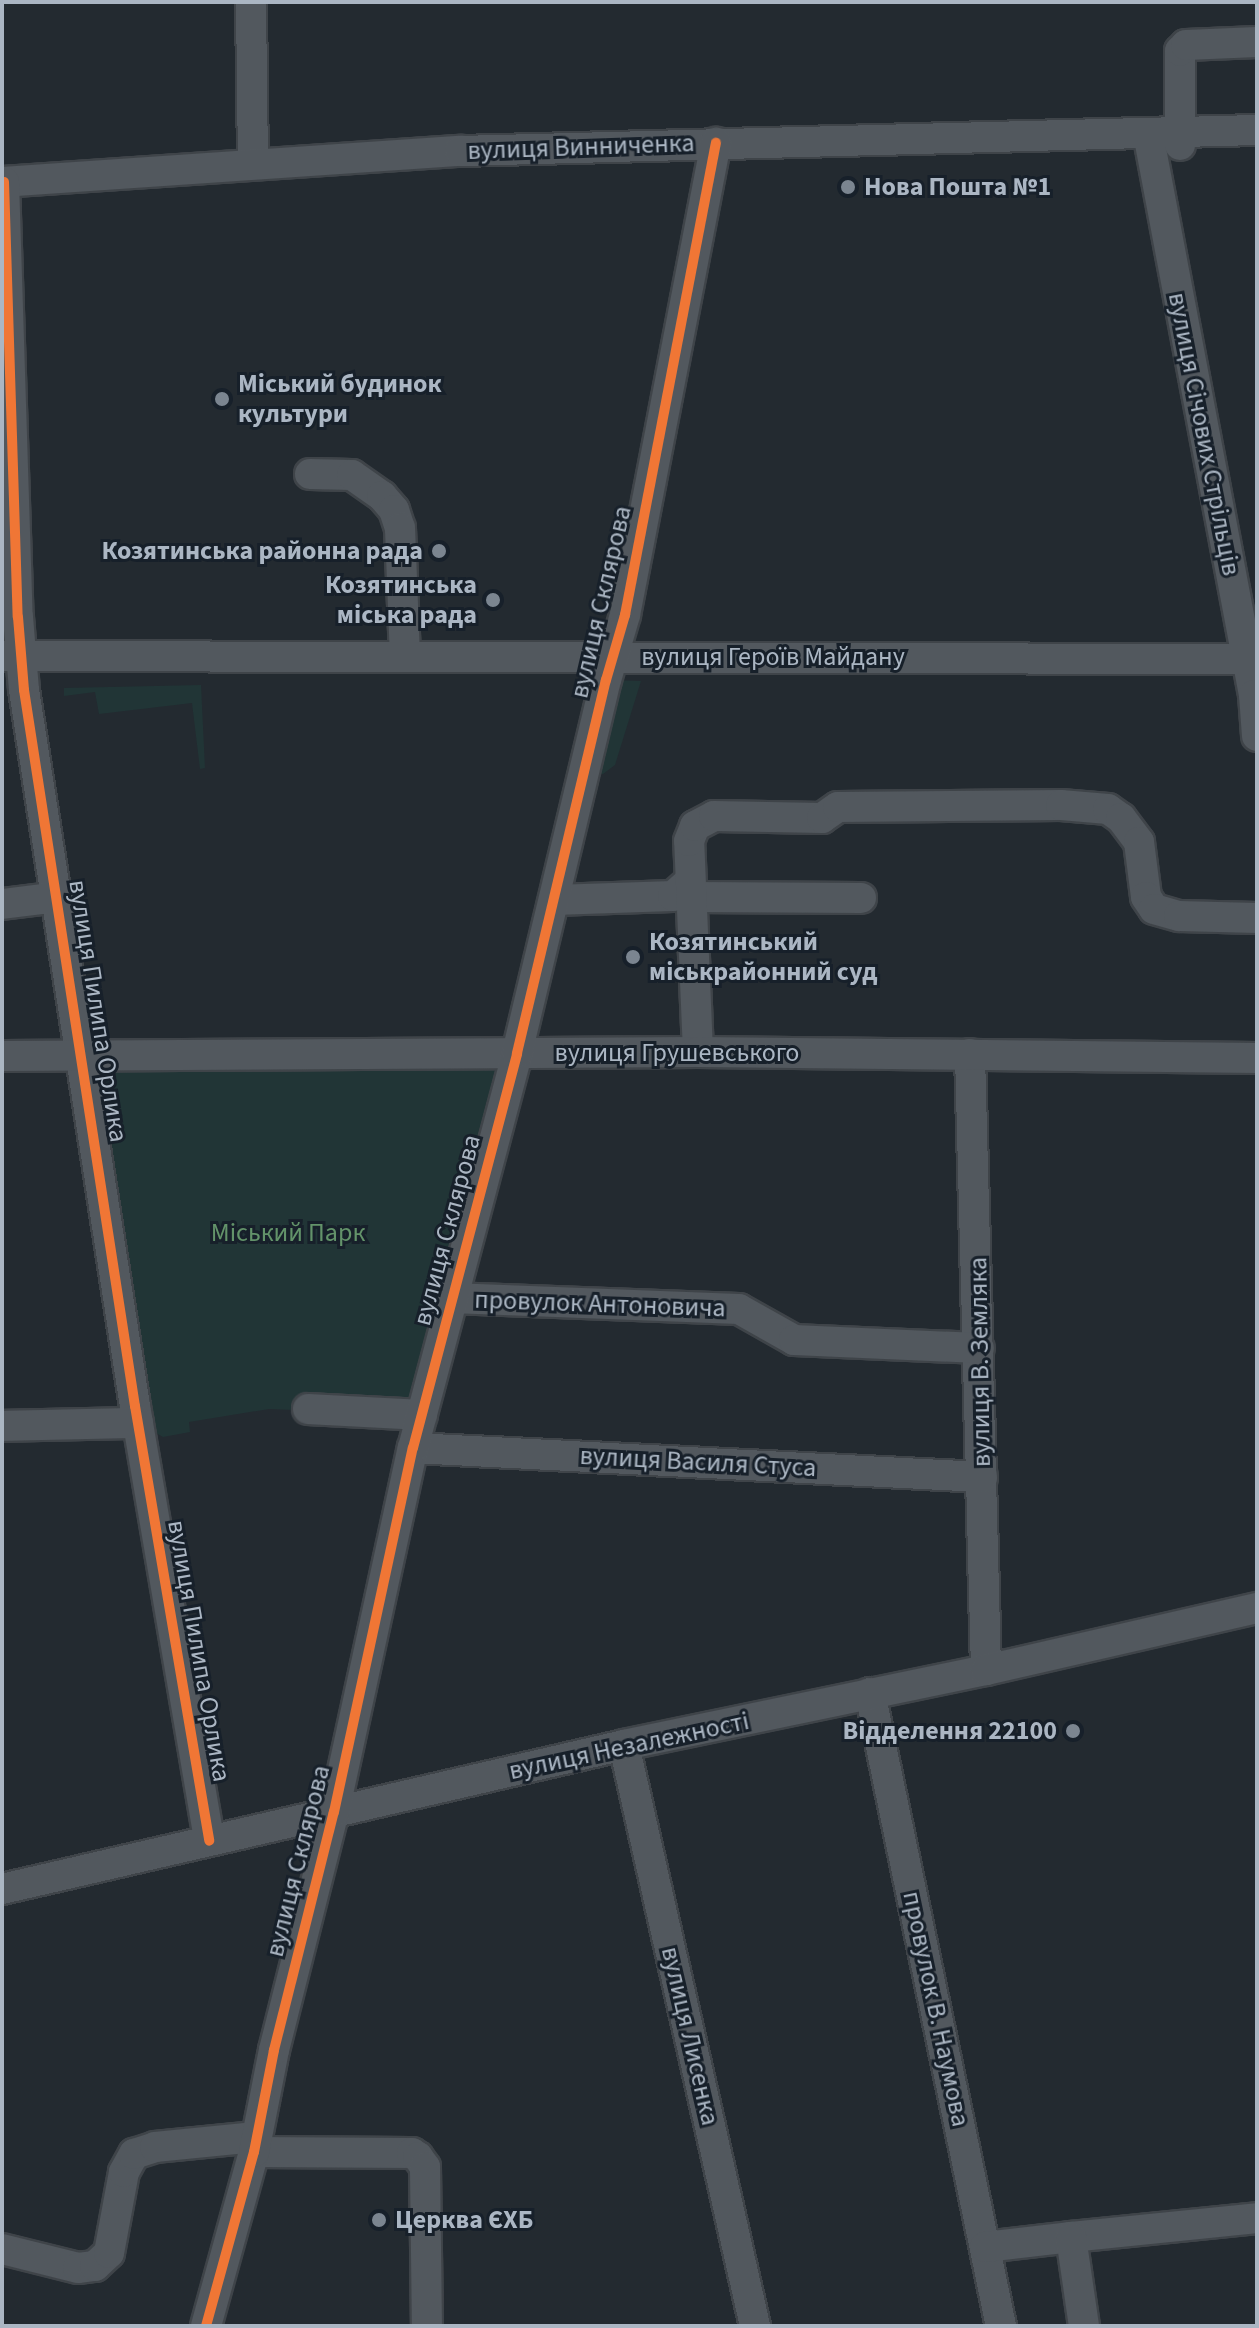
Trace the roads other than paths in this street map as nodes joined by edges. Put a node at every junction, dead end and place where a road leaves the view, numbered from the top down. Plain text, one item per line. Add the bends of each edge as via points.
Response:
1 (251, 2) edge
2 (1257, 42) edge
3 (1257, 130) edge
4 (1148, 133) junction
5 (1180, 138) junction
6 (716, 143) junction
7 (253, 164) junction
8 (3, 182) edge
9 (310, 474) dead end
10 (11, 656) edge
11 (405, 656) junction
12 (612, 656) junction
13 (1252, 659) edge
14 (1257, 736) edge
15 (690, 890) junction
16 (59, 897) junction
17 (861, 898) dead end
18 (554, 900) junction
19 (2, 904) edge
20 (1257, 918) edge
21 (698, 1052) junction
22 (517, 1053) junction
23 (970, 1054) junction
24 (2, 1056) edge
25 (82, 1056) junction
26 (1257, 1058) edge
27 (451, 1298) junction
28 (979, 1348) junction
29 (308, 1409) dead end
30 (422, 1415) junction
31 (138, 1423) junction
32 (2, 1426) edge
33 (413, 1448) junction
34 (982, 1477) junction
35 (1257, 1608) edge
36 (986, 1670) junction
37 (870, 1693) junction
38 (624, 1745) junction
39 (334, 1812) junction
40 (209, 1841) junction
41 (2, 1889) edge
42 (255, 2144) junction
43 (1257, 2218) edge
44 (1071, 2237) junction
45 (985, 2247) junction
46 (2, 2249) edge
47 (206, 2326) edge
48 (427, 2326) edge
49 (755, 2326) edge
50 (1001, 2326) edge
51 (1084, 2326) edge

1 - 7 street
2 - 5 street via 1186,45 1180,51
3 - 5 street, вулиця Винниченка
4 - 5 street, вулиця Винниченка
4 - 6 street, вулиця Винниченка
4 - 13 street, вулиця Січових Стрільців
6 - 7 street, вулиця Винниченка
6 - 12 street, вулиця Склярова via 625,615
7 - 8 street, вулиця Винниченка
8 - 10 street, вулиця Пилипа Орлика
9 - 11 street via 352,475 394,510 400,528
10 - 11 street, вулиця Героїв Майдану
10 - 16 street, вулиця Пилипа Орлика
11 - 12 street, вулиця Героїв Майдану
12 - 13 street, вулиця Героїв Майдану
12 - 18 street, вулиця Склярова
13 - 14 street, вулиця Січових Стрільців
15 - 17 street
15 - 18 street via 673,896
15 - 20 street via 689,841 695,826 714,816 822,818 838,807 1061,805 1108,809 1121,818 1139,842 1146,897 1154,909 1179,916
15 - 21 street
16 - 19 street
16 - 25 street, вулиця Пилипа Орлика
18 - 22 street, вулиця Склярова
21 - 22 street, вулиця Грушевського
21 - 23 street, вулиця Грушевського
22 - 25 street, вулиця Грушевського
22 - 27 street, вулиця Склярова
23 - 26 street, вулиця Грушевського via 1024,1041
23 - 28 street, вулиця В. Земляка
24 - 25 street, вулиця Грушевського
25 - 31 street, вулиця Пилипа Орлика
27 - 28 street, провулок Антоновича via 739,1309 794,1340
27 - 30 street, вулиця Склярова
28 - 34 street, вулиця В. Земляка
29 - 30 street
30 - 33 street, вулиця Склярова
31 - 32 street
31 - 40 street, вулиця Пилипа Орлика
33 - 34 street, вулиця Василя Стуса
33 - 39 street, вулиця Склярова
34 - 36 street, вулиця В. Земляка
35 - 36 street, вулиця Незалежності
36 - 37 street, вулиця Незалежності
37 - 38 street, вулиця Незалежності
37 - 45 street, провулок В. Наумова
38 - 39 street, вулиця Незалежності
38 - 49 street, вулиця Лисенка
39 - 40 street, вулиця Незалежності
39 - 42 street, вулиця Склярова
40 - 41 street, вулиця Незалежності
42 - 46 street via 155,2147 134,2154 124,2172 109,2253 95,2266 78,2268
42 - 47 street, вулиця Склярова
42 - 48 street via 412,2153 423,2161
43 - 44 street
44 - 45 street
44 - 51 street
45 - 50 street, провулок В. Наумова

